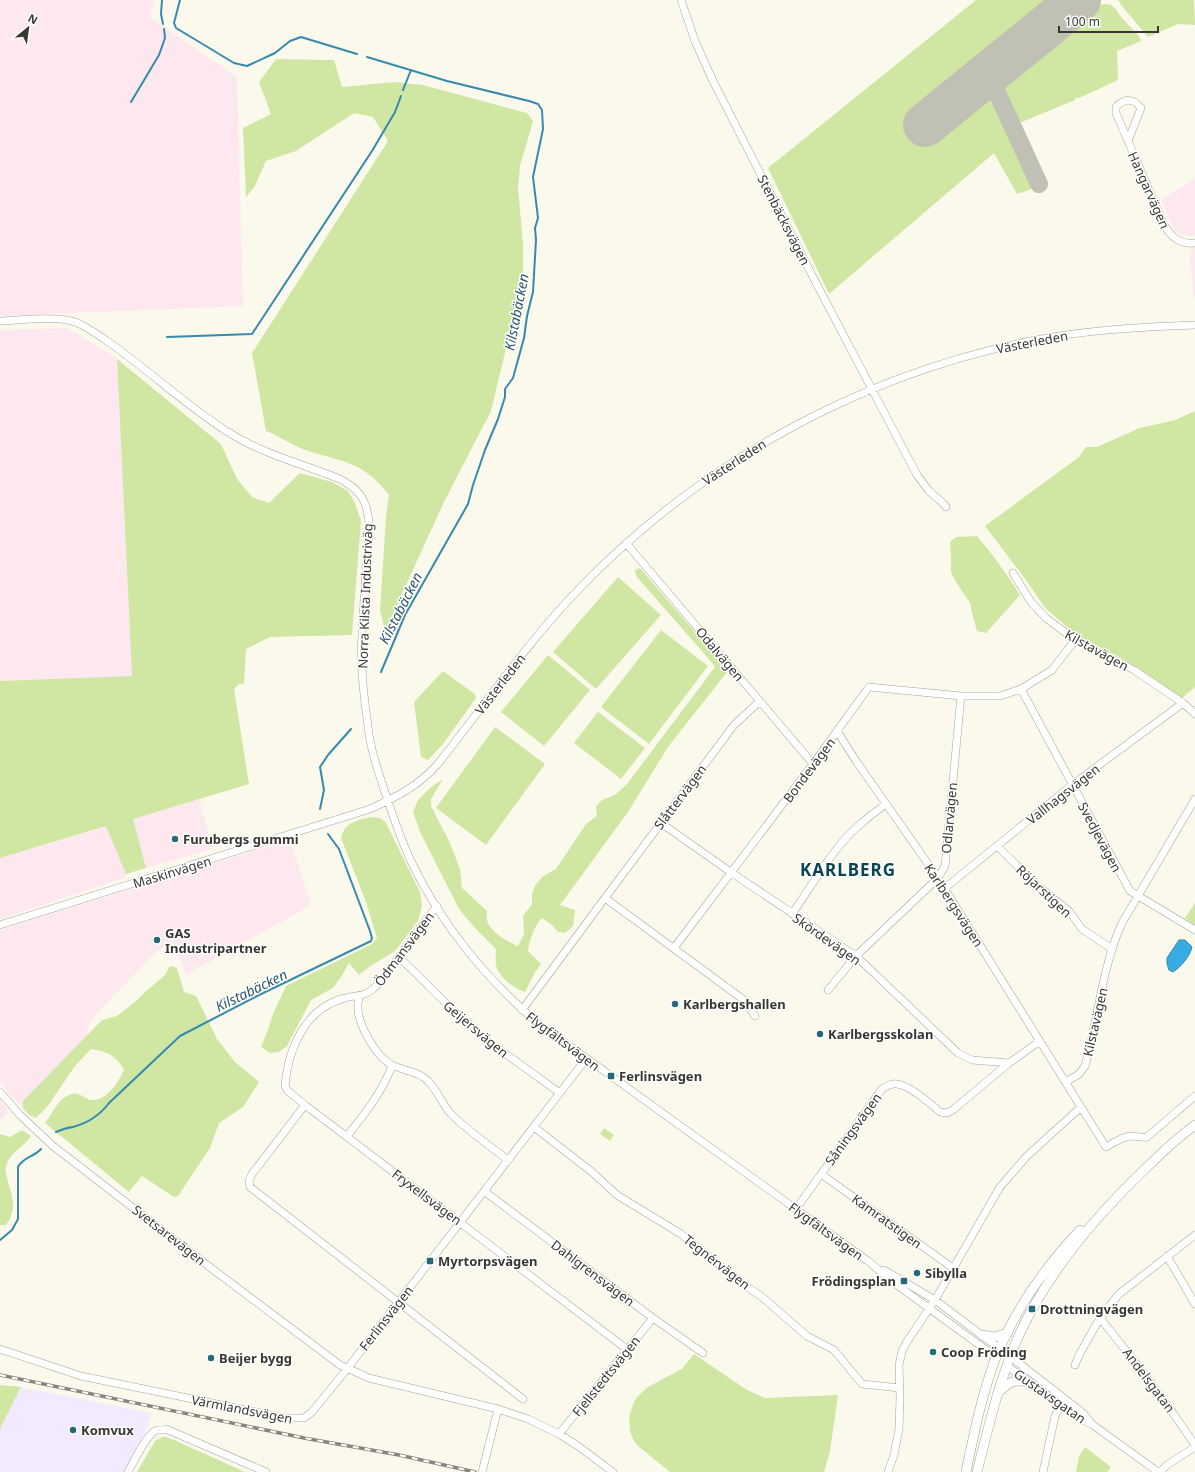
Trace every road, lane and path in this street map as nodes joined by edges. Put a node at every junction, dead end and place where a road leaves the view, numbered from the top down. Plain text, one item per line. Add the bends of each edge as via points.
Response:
1 (680, 0) edge
2 (1128, 141) junction
3 (1195, 243) edge
4 (0, 321) edge
5 (1195, 325) edge
6 (872, 389) junction
7 (946, 508) dead end
8 (626, 543) junction
9 (1013, 573) dead end
10 (1075, 640) junction
11 (1021, 689) junction
12 (961, 696) junction
13 (760, 701) junction
14 (1183, 703) junction
15 (1195, 714) edge
16 (837, 731) junction
17 (813, 764) junction
18 (1072, 785) junction
19 (1195, 799) edge
20 (388, 801) junction
21 (886, 804) junction
22 (661, 823) junction
23 (997, 846) junction
24 (732, 873) junction
25 (938, 878) junction
26 (945, 888) junction
27 (1138, 897) junction
28 (605, 898) junction
29 (436, 906) junction
30 (792, 914) junction
31 (0, 925) edge
32 (1195, 930) edge
33 (674, 948) junction
34 (1112, 949) junction
35 (856, 956) junction
36 (399, 957) junction
37 (828, 990) dead end
38 (359, 997) junction
39 (522, 1010) junction
40 (755, 1016) dead end
41 (1040, 1041) junction
42 (586, 1059) junction
43 (1009, 1063) junction
44 (392, 1066) junction
45 (1066, 1082) junction
46 (0, 1092) edge
47 (560, 1093) junction
48 (1195, 1096) edge
49 (305, 1105) junction
50 (1081, 1108) junction
51 (1195, 1125) edge
52 (534, 1127) junction
53 (347, 1136) junction
54 (508, 1160) junction
55 (821, 1174) junction
56 (484, 1191) junction
57 (1106, 1207) junction
58 (796, 1209) junction
59 (460, 1223) junction
60 (1195, 1235) edge
61 (1167, 1256) junction
62 (868, 1261) junction
63 (953, 1268) junction
64 (935, 1300) junction
65 (398, 1303) junction
66 (1195, 1304) edge
67 (930, 1309) junction
68 (653, 1318) junction
69 (1100, 1318) junction
70 (1008, 1333) junction
71 (982, 1335) junction
72 (0, 1349) edge
73 (628, 1350) junction
74 (703, 1353) dead end
75 (998, 1353) junction
76 (1009, 1362) junction
77 (1075, 1365) dead end
78 (347, 1369) junction
79 (1028, 1382) junction
80 (900, 1388) junction
81 (999, 1392) junction
82 (523, 1399) dead end
83 (1063, 1403) junction
84 (498, 1409) junction
85 (560, 1434) junction
86 (1195, 1446) edge
87 (128, 1472) edge
88 (266, 1472) edge
89 (482, 1472) edge
90 (613, 1472) edge
91 (888, 1472) edge
92 (966, 1472) edge
93 (977, 1472) edge
94 (1043, 1472) edge
95 (1159, 1472) edge

1 - 6 street, Stenbäcksvägen via 716,86
2 - 2 street, Hangarvägen via 1141,108 1129,100 1121,101 1116,107
2 - 3 street, Hangarvägen via 1169,234 1182,242
4 - 20 street, Norra Kilsta Industriväg via 67,320 84,326 229,433 256,447 340,478 359,493 367,509 369,529 362,642 364,689 368,729
5 - 6 street, Västerleden via 1109,330 1030,341 939,365
6 - 7 street via 917,475
6 - 8 street, Västerleden via 800,422 739,458 682,497
8 - 13 street, Odalvägen
8 - 20 street, Västerleden via 541,631 429,774 412,788
9 - 10 street, Kilstavägen via 1038,610
10 - 11 street, Bondevägen via 1052,670
10 - 14 street, Kilstavägen via 1134,670
11 - 12 street, Bondevägen via 994,697
11 - 18 street, Svedjevägen
12 - 16 street, Bondevägen via 869,687
12 - 25 street, Odlarvägen via 945,866
13 - 17 street, Odalvägen
13 - 22 street, Slåttervägen via 734,725
14 - 15 street, Kilstavägen
14 - 18 street, Vallhagsvägen
16 - 17 street, Bondevägen
16 - 21 street, Karlbergsvägen
17 - 24 street, Bondevägen
18 - 23 street, Vallhagsvägen
18 - 27 street, Svedjevägen via 1125,884
19 - 27 street, Kilstavägen
20 - 29 street, Flygfältsvägen via 412,863
20 - 31 street, Maskinvägen
21 - 25 street, Karlbergsvägen
21 - 30 street via 849,835
22 - 24 street, Skördevägen
22 - 28 street, Slåttervägen
23 - 26 street, Vallhagsvägen
23 - 34 street, Röjarstigen via 1068,911 1082,929
24 - 30 street, Skördevägen
24 - 33 street, Bondevägen
25 - 26 street, Karlbergsvägen
25 - 35 street, Odlarvägen
26 - 41 street, Karlbergsvägen
27 - 32 street, Svedjevägen
27 - 34 street, Kilstavägen via 1122,923
28 - 33 street
28 - 39 street, Slåttervägen
29 - 36 street, Ödmansvägen
29 - 39 street, Flygfältsvägen via 466,950
30 - 35 street, Skördevägen
33 - 40 street via 744,1000
34 - 45 street, Kilstavägen via 1085,1066 1079,1074
35 - 37 street, Odlarvägen
35 - 43 street, Skördevägen via 958,1053 972,1060
36 - 38 street, Ödmansvägen via 372,991
36 - 47 street, Geijersvägen via 484,1038
38 - 44 street via 358,1009 368,1037 376,1051
38 - 49 street, Ödmansvägen via 345,998 321,1010 311,1018 295,1042 289,1058 285,1086
39 - 42 street, Flygfältsvägen
41 - 43 street, Såningsvägen
41 - 45 street, Karlbergsvägen
42 - 47 street, Ferlinsvägen
42 - 58 street, Flygfältsvägen
43 - 55 street, Såningsvägen via 954,1110 947,1113 940,1112 904,1086 897,1083 889,1084 882,1089
44 - 53 street via 378,1096
44 - 54 street via 427,1079 450,1113
45 - 50 street
46 - 78 street, Svetsarevägen via 53,1146 329,1358
47 - 52 street, Ferlinsvägen
48 - 50 street via 1147,1137 1122,1138 1106,1147
49 - 53 street, Fryxellsvägen
49 - 65 street via 252,1174 250,1186
50 - 63 street via 1027,1156 1000,1187
51 - 57 main road via 1157,1157
52 - 54 street, Ferlinsvägen
52 - 80 street, Tegnérvägen via 617,1194 681,1234 807,1336 834,1350 862,1384
53 - 59 street, Fryxellsvägen
54 - 56 street, Ferlinsvägen
55 - 58 street, Såningsvägen
55 - 63 street, Kamratstigen
56 - 59 street, Ferlinsvägen
56 - 68 street, Dahlgrensvägen
57 - 70 main road via 1085,1225 1051,1263 1032,1290
57 - 76 main road via 1050,1278 1023,1327
58 - 62 street, Flygfältsvägen
59 - 65 street, Ferlinsvägen
59 - 73 street, Fryxellsvägen
60 - 61 street
61 - 66 street
61 - 69 street via 1119,1294
62 - 64 street, Flygfältsvägen
62 - 67 street, Flygfältsvägen
63 - 64 street
64 - 67 street
64 - 71 street, Flygfältsvägen
65 - 78 street, Ferlinsvägen
65 - 82 street
67 - 75 street, Flygfältsvägen
67 - 80 street via 902,1351
68 - 73 street, Fjellstedtsvägen
68 - 74 street, Dahlgrensvägen
69 - 77 street
69 - 86 street, Andelsgatan via 1173,1413
70 - 71 main road via 995,1337
70 - 75 main road
71 - 75 street, Flygfältsvägen
72 - 78 street, Värmlandsvägen via 98,1380 298,1419 312,1412
73 - 85 street, Fjellstedtsvägen
75 - 76 main road
75 - 92 main road via 980,1410
76 - 79 street, Gustavsgatan
76 - 81 main road
76 - 83 street, Gustavsgatan
78 - 84 street via 369,1378
79 - 81 main road via 1012,1381
79 - 83 street, Gustavsgatan
80 - 91 street via 899,1429
81 - 93 main road
83 - 94 street via 1053,1421
83 - 95 street, Gustavsgatan via 1077,1417 1093,1425
84 - 85 street
84 - 89 street
85 - 90 street
86 - 95 street
87 - 88 street via 152,1433 166,1429

